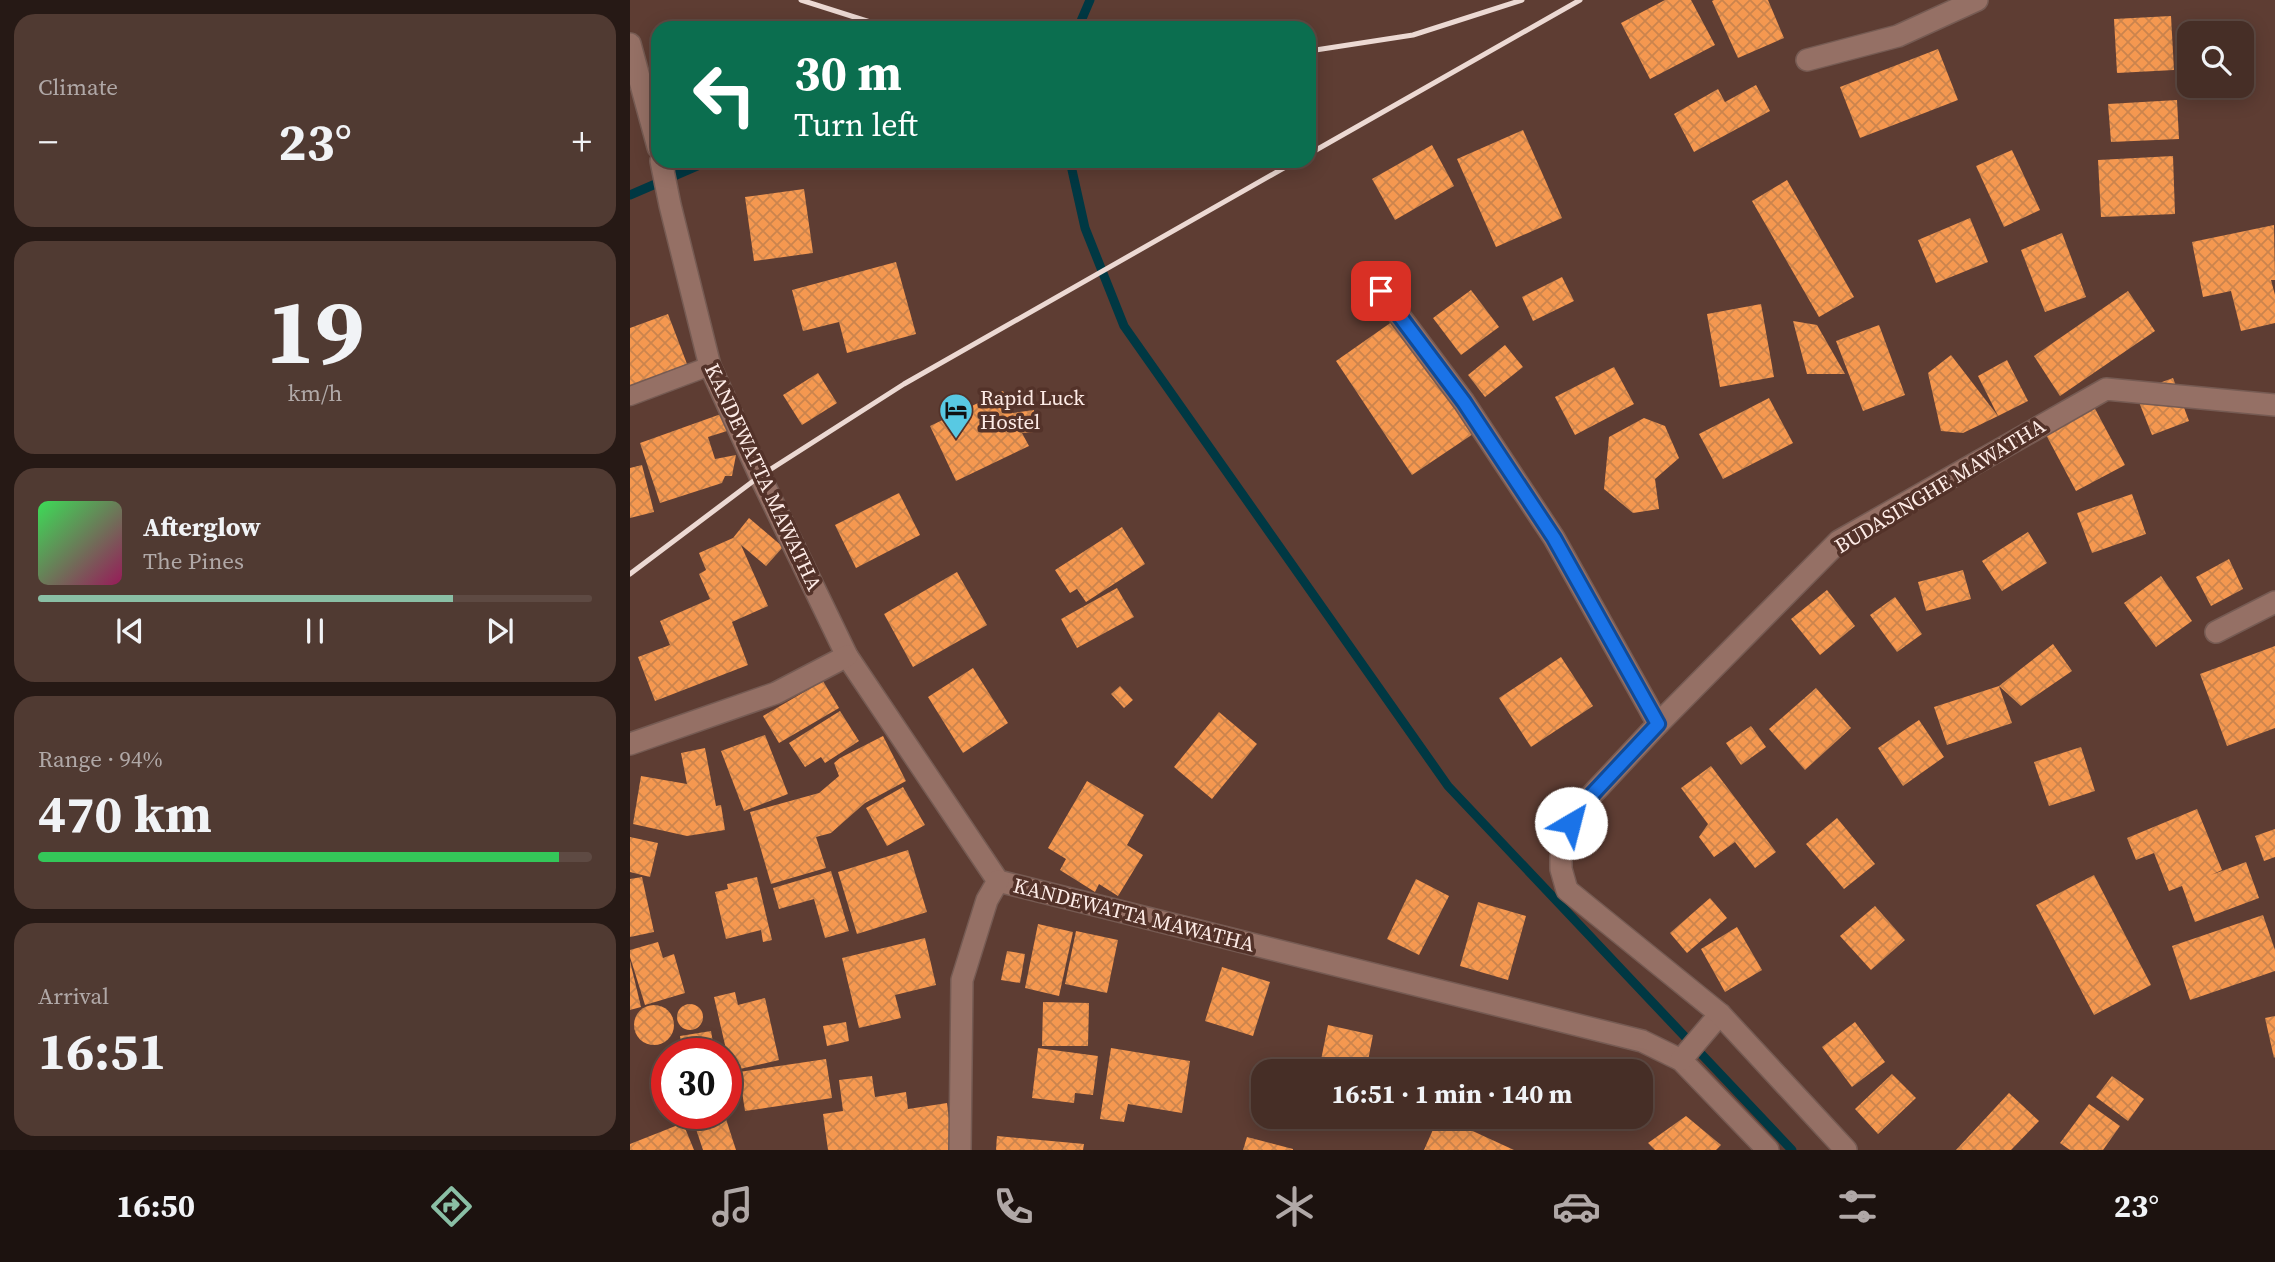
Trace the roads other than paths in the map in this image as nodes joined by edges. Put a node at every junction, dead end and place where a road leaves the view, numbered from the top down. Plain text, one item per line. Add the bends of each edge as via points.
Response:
1 (1977, 0) edge
2 (630, 44) edge
3 (1808, 60) dead end
4 (651, 121) edge
5 (662, 168) edge
6 (1381, 291) dead end
7 (709, 366) junction
8 (630, 396) edge
9 (2275, 405) edge
10 (2275, 602) edge
11 (2216, 632) dead end
12 (847, 656) junction
13 (1658, 724) junction
14 (630, 744) edge
15 (998, 881) junction
16 (1720, 1014) junction
17 (1681, 1060) junction
18 (960, 1150) edge
19 (1768, 1150) edge
20 (1846, 1150) edge

1 - 3 street via 1898,36
2 - 4 street
5 - 7 street, KANDEWATTA MAWATHA
6 - 13 street via 1464,402 1554,538
7 - 8 lane
7 - 12 street, KANDEWATTA MAWATHA
9 - 13 street, BUDASINGHE MAWATHA via 2106,389 1839,541
10 - 11 street
12 - 14 street via 776,693
12 - 15 street, KANDEWATTA MAWATHA
13 - 16 street, BUDASINGHE MAWATHA via 1571,823 1561,869 1567,890
15 - 17 street, KANDEWATTA MAWATHA via 1642,1041
15 - 18 street via 987,900 962,980
16 - 17 street
16 - 20 street
17 - 19 street, KANDEWATTA MAWATHA

